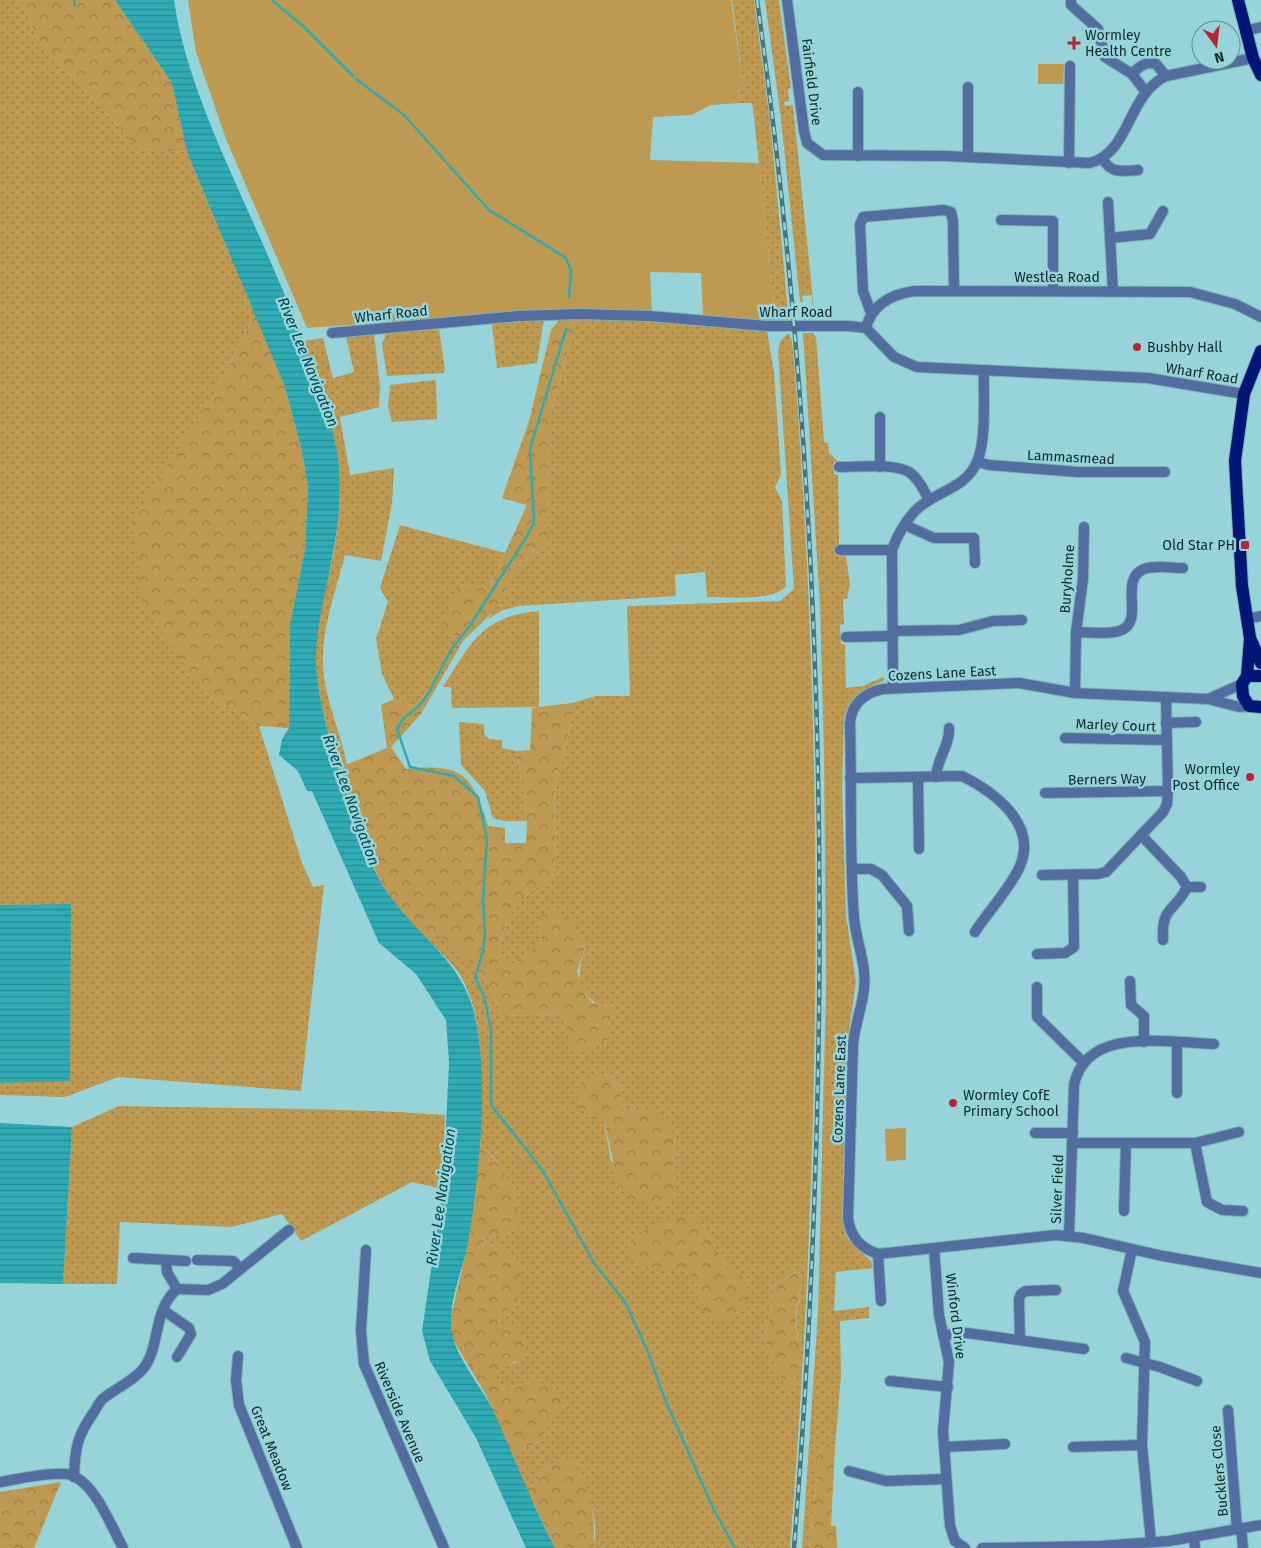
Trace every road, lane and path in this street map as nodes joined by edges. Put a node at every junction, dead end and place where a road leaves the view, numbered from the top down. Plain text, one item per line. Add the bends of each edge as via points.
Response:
1 (788, 0) edge
2 (1071, 0) edge
3 (1238, 0) edge
4 (1261, 27) edge
5 (1245, 31) junction
6 (1254, 58) junction
7 (1070, 66) dead end
8 (1132, 74) junction
9 (1261, 75) edge
10 (1166, 76) junction
11 (968, 87) dead end
12 (1146, 91) junction
13 (858, 92) dead end
14 (858, 156) junction
15 (968, 157) junction
16 (1103, 160) junction
17 (1069, 163) junction
18 (1138, 170) dead end
19 (1108, 202) dead end
20 (1163, 211) dead end
21 (1001, 220) dead end
22 (1110, 238) junction
23 (954, 291) junction
24 (1053, 291) junction
25 (1113, 292) junction
26 (871, 313) junction
27 (1261, 317) edge
28 (866, 328) junction
29 (332, 333) dead end
30 (1261, 351) edge
31 (984, 370) junction
32 (1244, 394) junction
33 (880, 418) dead end
34 (977, 462) junction
35 (839, 467) dead end
36 (880, 467) junction
37 (1165, 472) dead end
38 (930, 500) junction
39 (905, 525) junction
40 (1084, 528) dead end
41 (840, 550) dead end
42 (892, 550) junction
43 (975, 563) dead end
44 (1183, 568) dead end
45 (1261, 616) edge
46 (1247, 619) junction
47 (1022, 620) dead end
48 (1076, 632) junction
49 (893, 634) junction
50 (846, 637) dead end
51 (1250, 638) junction
52 (1261, 663) edge
53 (1261, 676) edge
54 (1244, 680) junction
55 (893, 688) junction
56 (1075, 693) junction
57 (1166, 697) junction
58 (1208, 699) junction
59 (1257, 710) edge
60 (1196, 722) dead end
61 (1166, 723) junction
62 (949, 728) dead end
63 (1065, 738) dead end
64 (1167, 740) junction
65 (918, 777) junction
66 (936, 777) junction
67 (850, 778) junction
68 (1168, 791) junction
69 (1045, 793) dead end
70 (1141, 836) junction
71 (919, 849) dead end
72 (852, 869) junction
73 (1042, 875) dead end
74 (1072, 875) junction
75 (1187, 887) junction
76 (1201, 887) dead end
77 (909, 931) dead end
78 (975, 932) dead end
79 (1163, 940) dead end
80 (1037, 954) dead end
81 (1130, 981) dead end
82 (1037, 986) dead end
83 (1144, 1042) junction
84 (1177, 1043) junction
85 (1214, 1044) dead end
86 (1084, 1062) junction
87 (1178, 1093) dead end
88 (1239, 1132) dead end
89 (1035, 1133) dead end
90 (1072, 1138) junction
91 (1126, 1143) junction
92 (1195, 1143) junction
93 (1243, 1211) dead end
94 (1124, 1212) dead end
95 (289, 1230) dead end
96 (1069, 1236) junction
97 (934, 1248) junction
98 (1132, 1249) junction
99 (366, 1250) dead end
100 (878, 1254) junction
101 (133, 1258) dead end
102 (166, 1260) junction
103 (197, 1260) dead end
104 (186, 1261) dead end
105 (240, 1269) junction
106 (1261, 1273) edge
107 (177, 1289) junction
108 (1056, 1290) dead end
109 (882, 1301) dead end
110 (163, 1310) junction
111 (943, 1335) junction
112 (1020, 1340) junction
113 (1084, 1349) dead end
114 (238, 1356) dead end
115 (177, 1357) dead end
116 (1126, 1358) dead end
117 (1145, 1364) junction
118 (890, 1381) dead end
119 (1196, 1381) dead end
120 (948, 1387) junction
121 (1228, 1410) dead end
122 (1005, 1444) dead end
123 (1142, 1445) junction
124 (944, 1447) junction
125 (1073, 1447) dead end
126 (849, 1471) dead end
127 (74, 1477) junction
128 (946, 1479) junction
129 (0, 1482) edge
130 (1261, 1525) edge
131 (1239, 1529) junction
132 (1194, 1537) junction
133 (1151, 1542) junction
134 (1006, 1547) edge
135 (1101, 1547) edge
136 (123, 1548) edge
137 (297, 1548) edge
138 (444, 1548) edge
139 (964, 1548) edge
140 (982, 1548) edge
141 (1195, 1548) edge
142 (1243, 1548) edge

1 - 14 street, Fairfield Drive via 807,143 823,155
2 - 8 street via 1071,5 1098,29 1105,57
3 - 5 main road
4 - 5 street
5 - 6 main road
6 - 9 main road
6 - 10 street
7 - 17 street
8 - 10 street via 1148,62 1160,66
8 - 12 street
10 - 12 street
11 - 15 street
12 - 16 street
13 - 14 street
14 - 15 street, Fairfield Drive
15 - 17 street, Fairfield Drive
16 - 17 street, Fairfield Drive
16 - 18 street via 1113,171
19 - 22 street
20 - 22 street via 1150,234
21 - 24 street via 1053,221
22 - 25 street
23 - 24 street, Westlea Road
23 - 26 street, Westlea Road via 898,294
23 - 26 street via 951,212 863,217 860,226 863,291
24 - 25 street, Westlea Road
25 - 27 street, Westlea Road via 1190,292 1235,304
26 - 28 street
28 - 29 street, Wharf Road via 767,326 579,314 519,316
28 - 31 street, Wharf Road via 889,353 909,365
30 - 32 main road
31 - 32 street, Wharf Road via 1148,378
31 - 34 street via 982,439
32 - 46 main road via 1235,461 1239,552
33 - 36 street
34 - 37 street, Lammasmead via 989,466 1078,472
34 - 38 street via 961,482
35 - 36 street
36 - 38 street via 909,472
38 - 39 street via 915,511
39 - 42 street
39 - 43 street via 934,538 974,538
40 - 48 street, Buryholme via 1083,579
41 - 42 street
42 - 49 street
44 - 48 street, Buryholme via 1150,568 1136,575 1132,584 1131,619 1122,630
45 - 46 street
46 - 51 main road
47 - 49 street via 993,621 953,631
48 - 56 street, Buryholme
49 - 50 street
49 - 55 street
51 - 52 main road
51 - 54 main road
53 - 54 main road
54 - 58 street, Cozens Lane East
54 - 59 main road
55 - 56 street, Cozens Lane East via 1019,683
55 - 67 street, Cozens Lane East via 867,694 851,714
56 - 57 street, Cozens Lane East
57 - 58 street, Cozens Lane East
57 - 61 street
58 - 59 street, Cozens Lane East
60 - 61 street
61 - 64 street
62 - 66 street via 948,743 938,761
63 - 64 street, Marley Court
64 - 68 street
65 - 66 street
65 - 67 street
65 - 71 street
66 - 78 street via 962,776 973,782 1012,812 1022,831 1020,867
67 - 72 street, Cozens Lane East
68 - 69 street, Berners Way
68 - 70 street via 1163,812
70 - 74 street via 1106,872
70 - 75 street
72 - 77 street via 871,869 882,874 907,906
72 - 100 street, Cozens Lane East via 857,944 865,973 853,1044 848,1220 856,1240
73 - 74 street
74 - 80 street via 1074,946 1065,953
75 - 76 street
75 - 79 street via 1166,914
81 - 83 street via 1131,1005 1144,1016
82 - 86 street via 1037,1017
83 - 84 street
83 - 86 street via 1104,1048
84 - 85 street
84 - 87 street
86 - 90 street, Silver Field via 1074,1085
88 - 92 street, Silver Field
89 - 90 street, Silver Field
90 - 91 street, Silver Field
90 - 96 street, Silver Field
91 - 92 street, Silver Field
91 - 94 street
92 - 93 street via 1207,1202 1222,1210
95 - 105 street
96 - 97 street via 1032,1236
96 - 98 street
97 - 100 street
97 - 111 street, Winford Drive
98 - 106 street
98 - 117 street via 1123,1291 1144,1337
99 - 138 street, Riverside Avenue via 361,1331 364,1364
100 - 109 street
101 - 102 street
102 - 104 street
102 - 107 street via 167,1272
103 - 105 street via 233,1261
105 - 107 street via 222,1284 208,1290
107 - 110 street
108 - 112 street via 1021,1294
110 - 115 street via 189,1328 191,1334
110 - 127 street via 143,1369 104,1398 82,1429 75,1448
111 - 112 street via 967,1333
111 - 120 street, Winford Drive via 949,1362
112 - 113 street
114 - 137 street, Great Meadow via 236,1380 240,1404
116 - 117 street
117 - 119 street
117 - 123 street
118 - 120 street
120 - 124 street, Winford Drive via 943,1423
121 - 131 street, Bucklers Close
122 - 124 street
123 - 125 street
123 - 133 street
124 - 128 street, Winford Drive
126 - 128 street via 886,1481
127 - 129 street via 51,1475
127 - 136 street via 87,1485 96,1498
128 - 139 street, Winford Drive via 950,1526 955,1541
130 - 131 street
131 - 132 street
131 - 142 street, Bucklers Close
132 - 133 street
132 - 141 street
133 - 135 street
134 - 135 street
134 - 140 street

